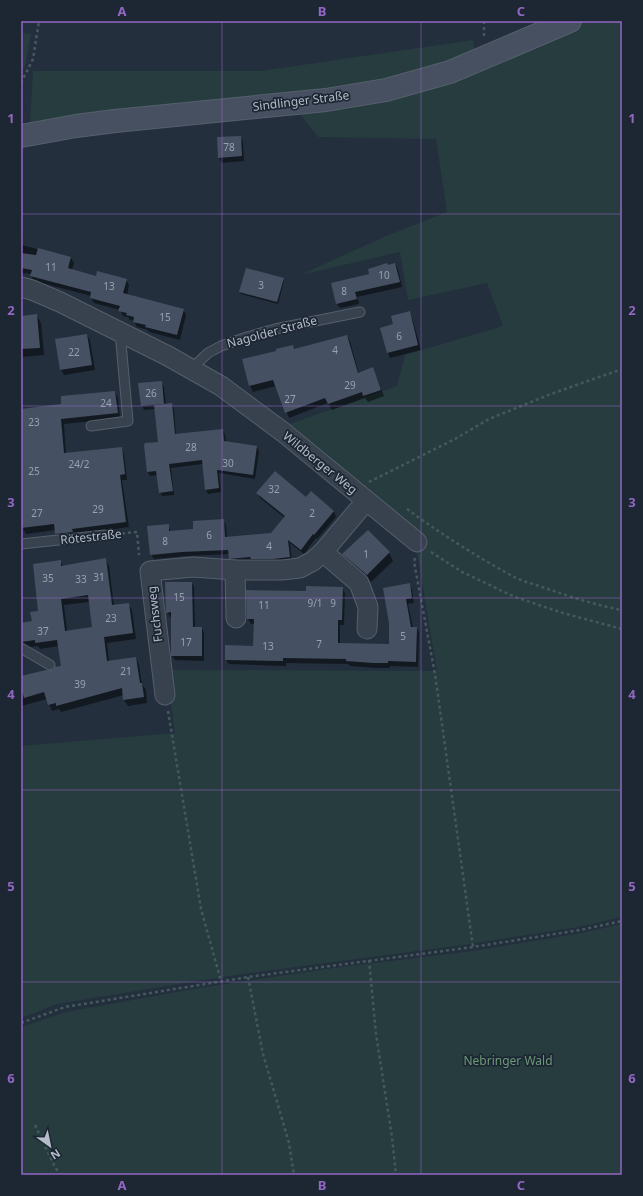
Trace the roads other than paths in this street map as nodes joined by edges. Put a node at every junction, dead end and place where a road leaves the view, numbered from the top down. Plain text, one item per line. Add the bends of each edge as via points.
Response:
1 (570, 21) edge
2 (21, 136) edge
3 (21, 287) edge
4 (360, 312) dead end
5 (120, 332) junction
6 (191, 368) junction
7 (91, 426) dead end
8 (367, 491) junction
9 (105, 535) road end
10 (417, 542) road end
11 (21, 544) edge
12 (323, 552) junction
13 (236, 570) junction
14 (236, 618) dead end
15 (368, 629) dead end
16 (21, 648) edge
17 (50, 666) dead end
18 (165, 695) road end

1 - 2 street, Sindlinger Straße via 450,72 386,90 326,100 115,121
3 - 5 street, Wildberger Weg via 54,299
4 - 6 lane, Nagolder Straße via 247,337 208,353
5 - 6 street, Wildberger Weg
5 - 7 lane via 128,421
6 - 8 street, Wildberger Weg via 244,402
8 - 10 street, Wildberger Weg
8 - 12 street, Fuchsweg
9 - 11 lane, Rötestraße
12 - 13 street, Fuchsweg via 300,568
12 - 15 street via 359,583 368,608
13 - 14 street
13 - 18 street, Fuchsweg via 193,568 150,571
16 - 17 lane

